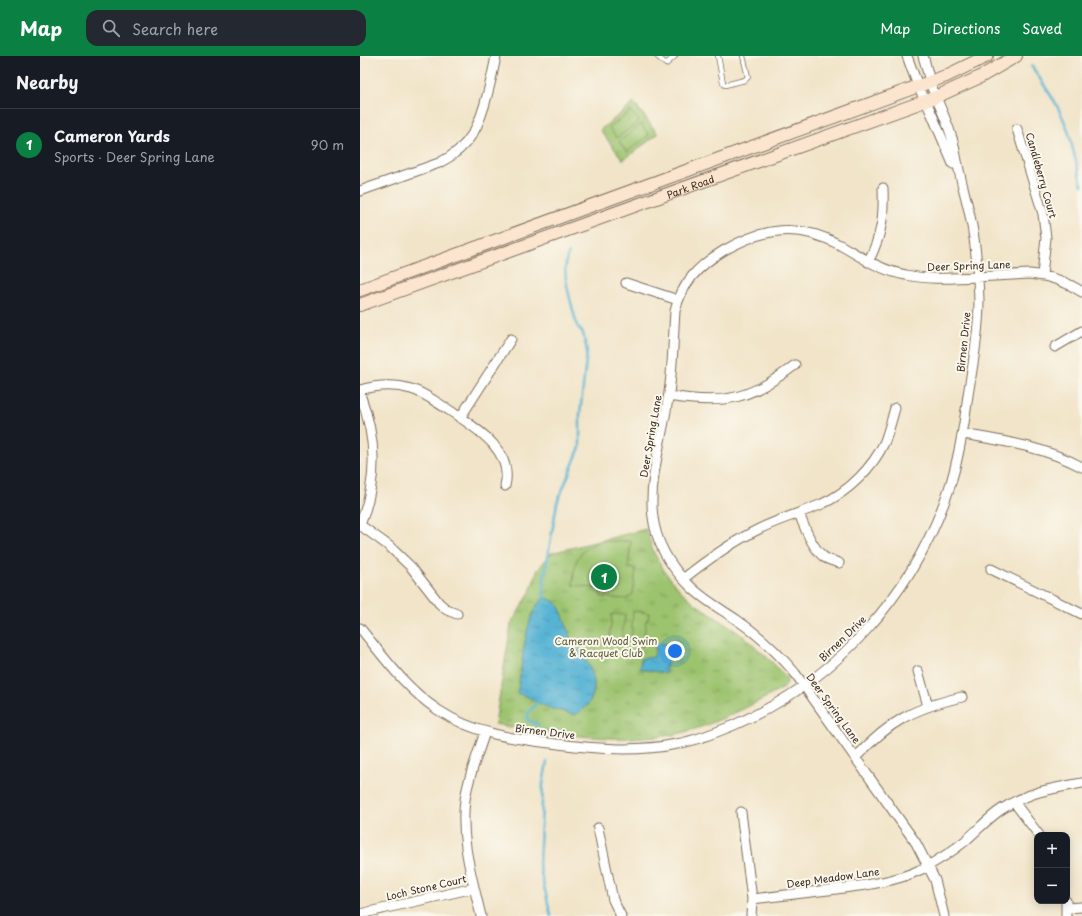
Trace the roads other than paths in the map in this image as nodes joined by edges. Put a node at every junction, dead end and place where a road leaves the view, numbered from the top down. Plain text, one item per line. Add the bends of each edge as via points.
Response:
1 (496, 56) edge
2 (657, 56) edge
3 (674, 56) edge
4 (718, 56) edge
5 (743, 56) edge
6 (907, 56) edge
7 (923, 56) edge
8 (987, 56) edge
9 (1016, 56) edge
10 (930, 82) junction
11 (918, 86) junction
12 (931, 99) junction
13 (1017, 129) dead end
14 (883, 188) dead end
15 (360, 190) edge
16 (868, 262) junction
17 (1042, 275) junction
18 (977, 276) junction
19 (626, 283) dead end
20 (360, 290) edge
21 (1082, 292) edge
22 (678, 300) junction
23 (360, 305) edge
24 (1082, 331) edge
25 (511, 339) dead end
26 (1055, 347) dead end
27 (795, 365) dead end
28 (360, 390) edge
29 (360, 394) edge
30 (669, 396) junction
31 (895, 408) dead end
32 (460, 418) junction
33 (963, 434) junction
34 (1081, 463) edge
35 (505, 486) dead end
36 (799, 513) junction
37 (360, 525) edge
38 (839, 563) dead end
39 (990, 569) dead end
40 (683, 579) junction
41 (457, 614) dead end
42 (1082, 614) edge
43 (360, 628) edge
44 (918, 671) dead end
45 (804, 686) junction
46 (962, 697) dead end
47 (928, 706) junction
48 (485, 732) junction
49 (856, 757) junction
50 (1082, 782) edge
51 (1014, 802) junction
52 (741, 812) dead end
53 (598, 828) dead end
54 (1037, 832) edge
55 (928, 866) junction
56 (474, 888) junction
57 (752, 899) junction
58 (1082, 907) edge
59 (1066, 908) edge
60 (360, 914) edge
61 (480, 916) edge
62 (621, 916) edge
63 (751, 916) edge
64 (944, 916) edge

1 - 15 street via 484,109 472,136 463,147 439,163
2 - 3 lane via 666,64
4 - 5 lane via 725,85 748,77
6 - 11 street, Birnen Drive
7 - 10 street, Birnen Drive
8 - 10 main road, Park Road
9 - 12 main road, Park Road via 980,77
10 - 11 main road, Park Road
10 - 12 street, Birnen Drive
11 - 12 street, Birnen Drive
11 - 20 main road, Park Road
12 - 18 street, Birnen Drive via 964,192 972,225
12 - 23 main road, Park Road
13 - 17 street, Candleberry Court via 1043,214 1046,238
14 - 16 street via 882,227
16 - 18 street, Deer Spring Lane via 920,278
16 - 22 street, Deer Spring Lane via 830,240 806,232 784,230 761,233 708,260 693,274
17 - 18 street, Deer Spring Lane
17 - 21 street, Deer Spring Lane via 1067,282
18 - 33 street, Birnen Drive via 979,300 976,338
19 - 22 street
22 - 30 street, Deer Spring Lane
24 - 26 street
25 - 32 street
27 - 30 street via 766,386 730,398 709,400
28 - 32 street via 385,385 413,390 427,396
29 - 37 street via 371,430 374,459 373,480
30 - 40 street, Deer Spring Lane via 652,479 651,503 661,547
31 - 36 street via 885,442 865,471 832,499
32 - 35 street via 487,437 501,454 507,472
33 - 34 street via 1026,445
33 - 45 street, Birnen Drive via 953,475 940,511 912,570 864,633
36 - 38 street via 812,542 824,556
36 - 40 street via 768,524 735,542
37 - 41 street via 389,546 411,567 446,610
39 - 42 street
40 - 45 street, Deer Spring Lane via 704,598 738,620 769,645
43 - 48 street, Birnen Drive via 399,676 423,699 456,720
44 - 47 street
45 - 48 street, Birnen Drive via 747,719 711,734 656,748 599,749 510,738
45 - 49 street, Deer Spring Lane
46 - 47 street
47 - 49 street via 898,720
48 - 56 street via 469,781 463,818 465,846
49 - 55 street, Deer Spring Lane via 916,843
50 - 51 street, Deep Meadow Lane via 1033,793
51 - 54 street
51 - 55 street, Deep Meadow Lane via 990,818 965,841
52 - 57 street
53 - 62 street via 613,900
55 - 57 street, Deep Meadow Lane via 881,882
55 - 64 street, Deer Spring Lane
56 - 60 street, Loch Stone Court
56 - 61 street
57 - 63 street
58 - 59 street

